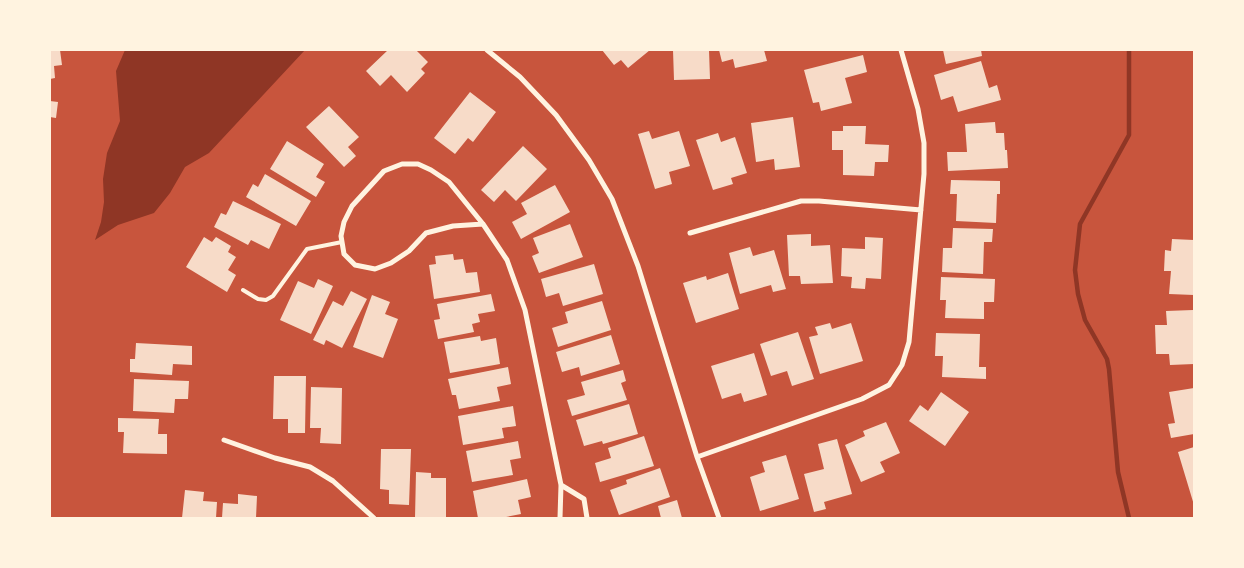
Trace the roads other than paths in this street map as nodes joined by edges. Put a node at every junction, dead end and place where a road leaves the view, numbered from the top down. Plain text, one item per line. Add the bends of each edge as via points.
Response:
1 (487, 50) edge
2 (901, 50) edge
3 (921, 210) junction
4 (484, 224) junction
5 (690, 232) dead end
6 (342, 242) junction
7 (243, 290) dead end
8 (224, 440) dead end
9 (697, 457) junction
10 (561, 485) junction
11 (374, 518) edge
12 (560, 518) edge
13 (587, 518) edge
14 (720, 518) edge

1 - 9 street via 520,77 556,114 612,199 638,266
2 - 3 street via 924,143
3 - 5 street via 801,201
3 - 9 street via 909,342 902,365 889,385 862,399
4 - 6 street via 453,226 426,233 409,251 375,269 355,265 344,254
4 - 6 street via 449,182 418,164 402,164 384,171 352,206 344,222
4 - 10 street via 507,260 525,310
6 - 7 lane via 307,249 273,296 266,300
8 - 11 street via 310,467 334,481
9 - 14 street
10 - 12 street
10 - 13 street via 584,499

